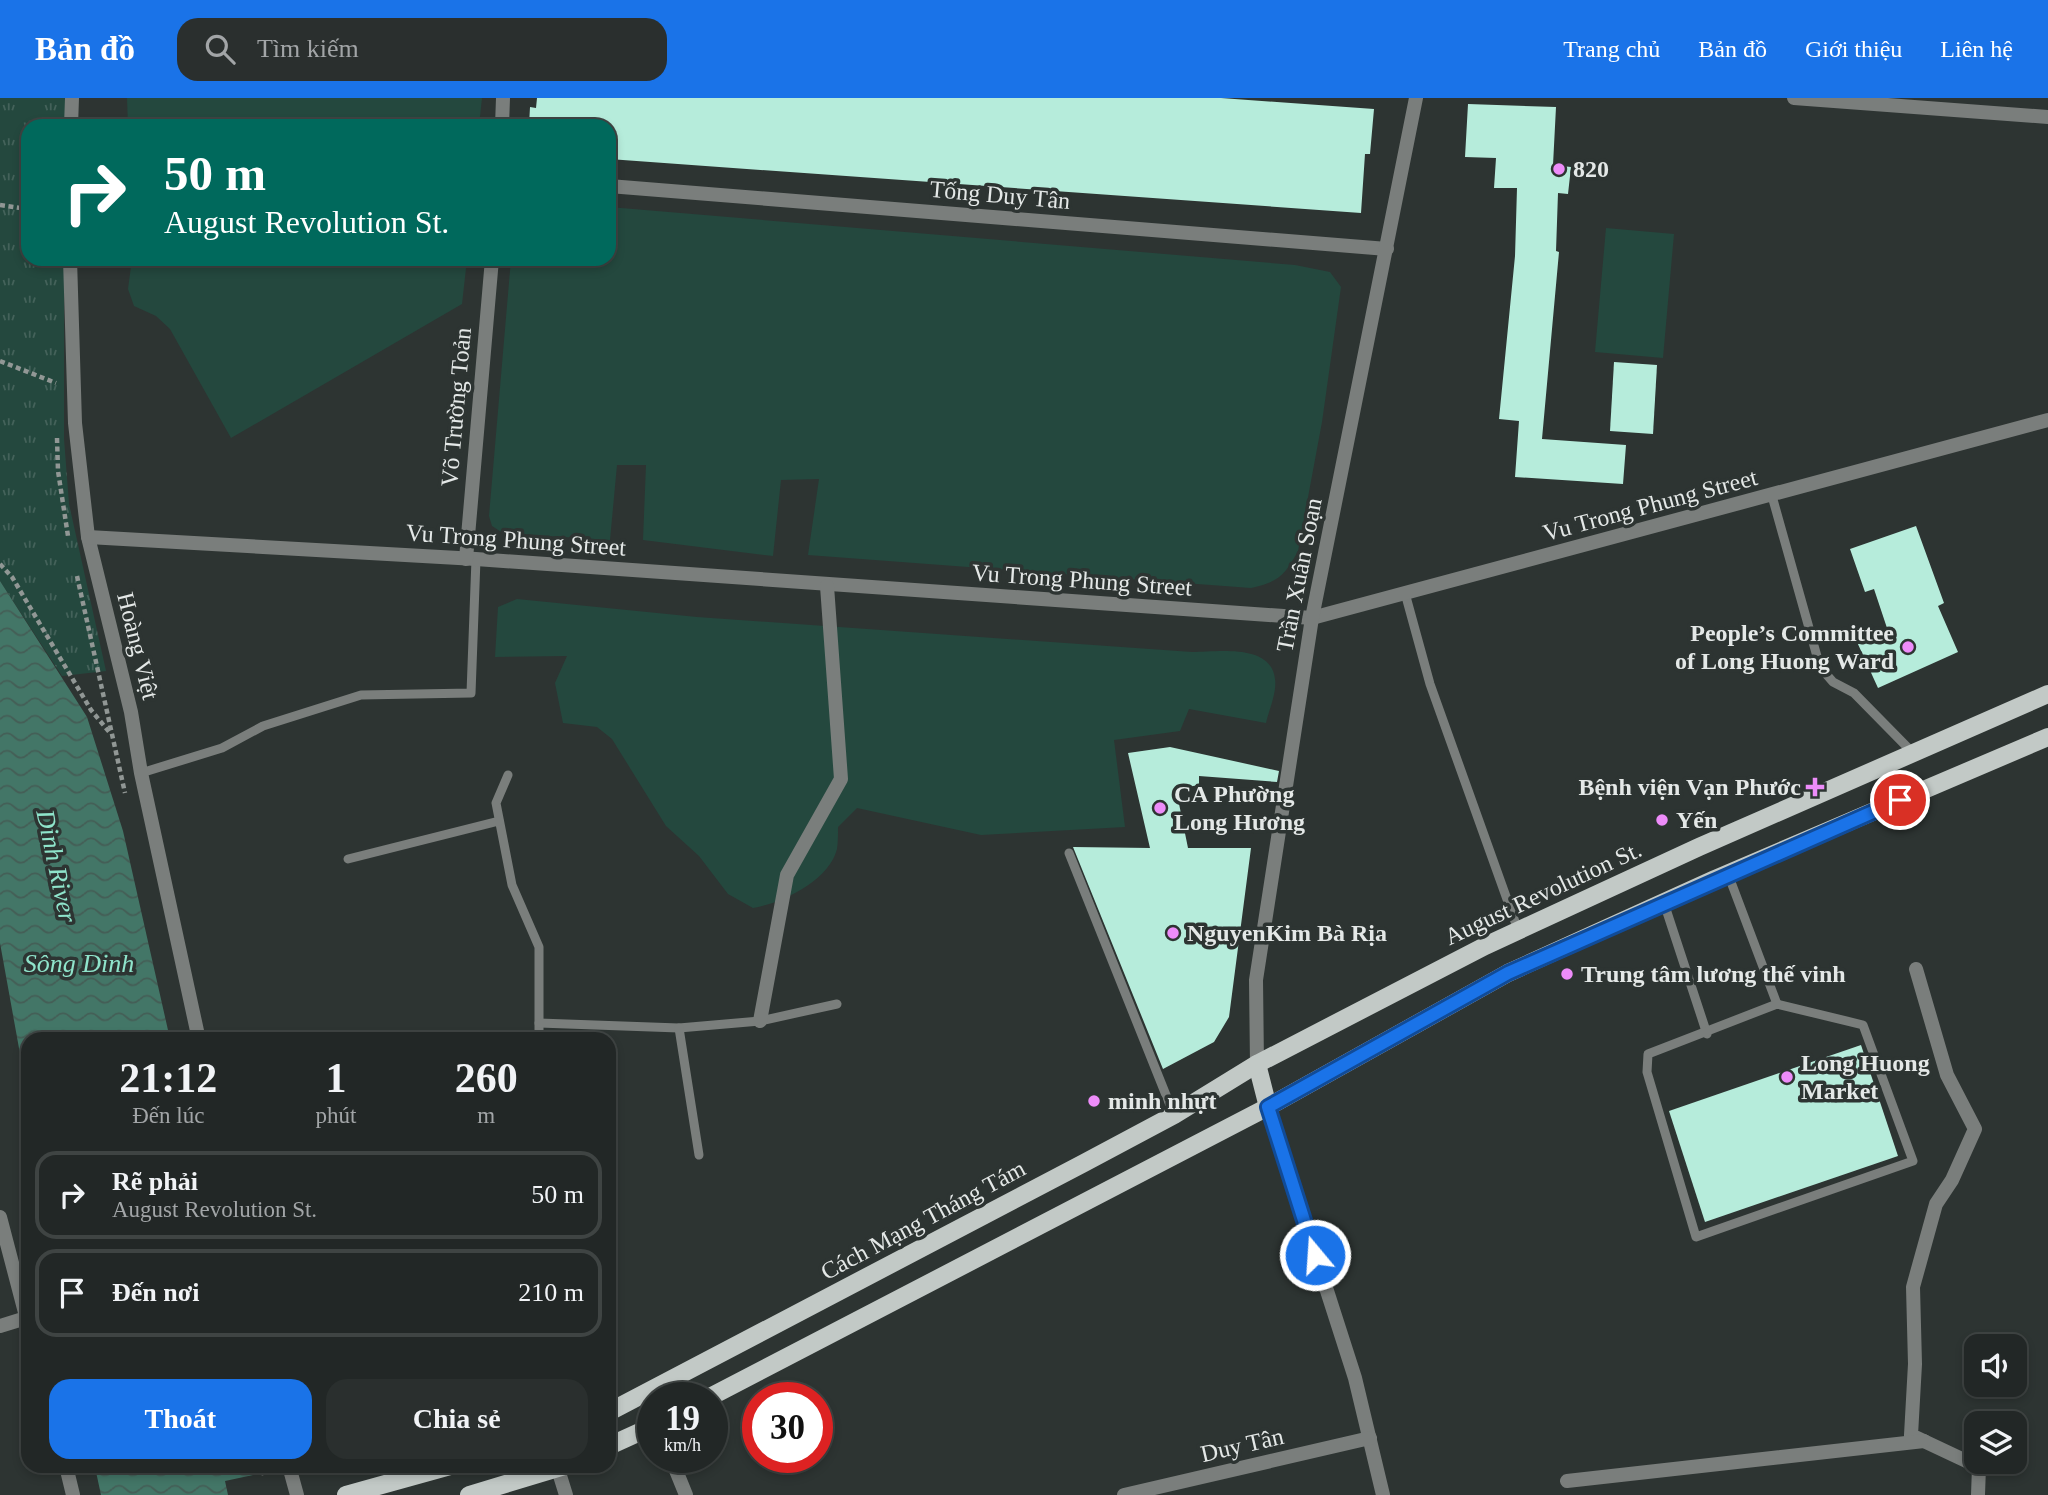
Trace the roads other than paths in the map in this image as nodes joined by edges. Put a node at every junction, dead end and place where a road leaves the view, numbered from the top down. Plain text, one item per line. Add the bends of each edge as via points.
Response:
1 (72, 98) edge
2 (503, 98) edge
3 (1416, 98) edge
4 (1794, 98) edge
5 (2048, 117) edge
6 (71, 119) edge
7 (502, 119) edge
8 (616, 187) edge
9 (1387, 249) junction
10 (70, 266) edge
11 (492, 266) edge
12 (2048, 420) edge
13 (1772, 496) junction
14 (88, 537) junction
15 (471, 559) junction
16 (827, 586) junction
17 (1405, 593) junction
18 (1312, 618) junction
19 (2048, 694) edge
20 (2048, 737) edge
21 (1913, 754) junction
22 (141, 773) junction
23 (508, 775) dead end
24 (499, 821) junction
25 (1069, 853) dead end
26 (348, 859) dead end
27 (1728, 874) junction
28 (1664, 903) junction
29 (1518, 930) junction
30 (1916, 969) dead end
31 (837, 1004) dead end
32 (1777, 1004) junction
33 (760, 1021) junction
34 (539, 1023) junction
35 (679, 1028) junction
36 (198, 1032) edge
37 (539, 1032) edge
38 (1707, 1034) junction
39 (1256, 1064) junction
40 (1268, 1107) junction
41 (1174, 1115) junction
42 (699, 1155) dead end
43 (0, 1217) edge
44 (21, 1298) edge
45 (21, 1322) edge
46 (0, 1326) edge
47 (728, 1388) edge
48 (616, 1404) edge
49 (637, 1433) edge
50 (1370, 1438) junction
51 (1925, 1441) junction
52 (616, 1443) edge
53 (68, 1473) edge
54 (291, 1473) edge
55 (425, 1473) edge
56 (540, 1473) edge
57 (561, 1473) edge
58 (677, 1473) edge
59 (1567, 1481) dead end
60 (73, 1495) edge
61 (297, 1495) edge
62 (345, 1495) edge
63 (469, 1495) edge
64 (566, 1495) edge
65 (686, 1495) edge
66 (1124, 1495) edge
67 (1383, 1495) edge
68 (1978, 1495) edge

1 - 6 street
2 - 7 street
3 - 9 street, Trần Xuân Soạn
4 - 5 street
8 - 9 street, Tống Duy Tân
9 - 18 street, Trần Xuân Soạn
10 - 14 street, Hoàng Việt via 75,423
11 - 15 street, Võ Trường Toản
12 - 13 street, Vu Trong Phung Street
13 - 17 street, Vu Trong Phung Street
13 - 21 lane via 1820,667 1833,682 1854,693
14 - 15 street, Vu Trong Phung Street
14 - 22 street, Hoàng Việt via 131,712
15 - 16 street, Vu Trong Phung Street
15 - 22 lane via 471,693 361,695 263,726 222,748
16 - 18 street, Vu Trong Phung Street
16 - 33 street via 841,779 787,874
17 - 18 street, Vu Trong Phung Street
17 - 29 lane via 1438,710
18 - 39 street, Trần Xuân Soạn via 1256,980
19 - 21 main road, August Revolution St.
20 - 27 main road
21 - 29 main road, August Revolution St.
22 - 36 street, Hoàng Việt
23 - 24 lane via 496,803
24 - 26 lane
24 - 34 lane via 512,885 539,947
25 - 41 lane
27 - 28 main road
27 - 32 lane
28 - 38 lane
28 - 40 main road via 1508,973
29 - 39 main road, August Revolution St.
30 - 51 street via 1947,1075 1975,1129 1936,1204 1913,1287 1911,1435
31 - 33 lane
32 - 38 lane
32 - 38 lane via 1863,1025 1913,1161 1696,1237 1647,1072 1648,1054
33 - 35 lane
34 - 35 lane
34 - 37 lane
35 - 42 lane
39 - 40 main road
39 - 41 main road, Cách Mạng Tháng Tám
40 - 47 main road
40 - 50 street
41 - 48 main road, Cách Mạng Tháng Tám
43 - 44 street
45 - 46 street
49 - 52 main road
50 - 66 street, Duy Tân
50 - 67 street
51 - 59 street
51 - 68 street via 1979,1467
53 - 60 street
54 - 61 street
55 - 62 main road
56 - 63 main road
57 - 64 street
58 - 65 street

